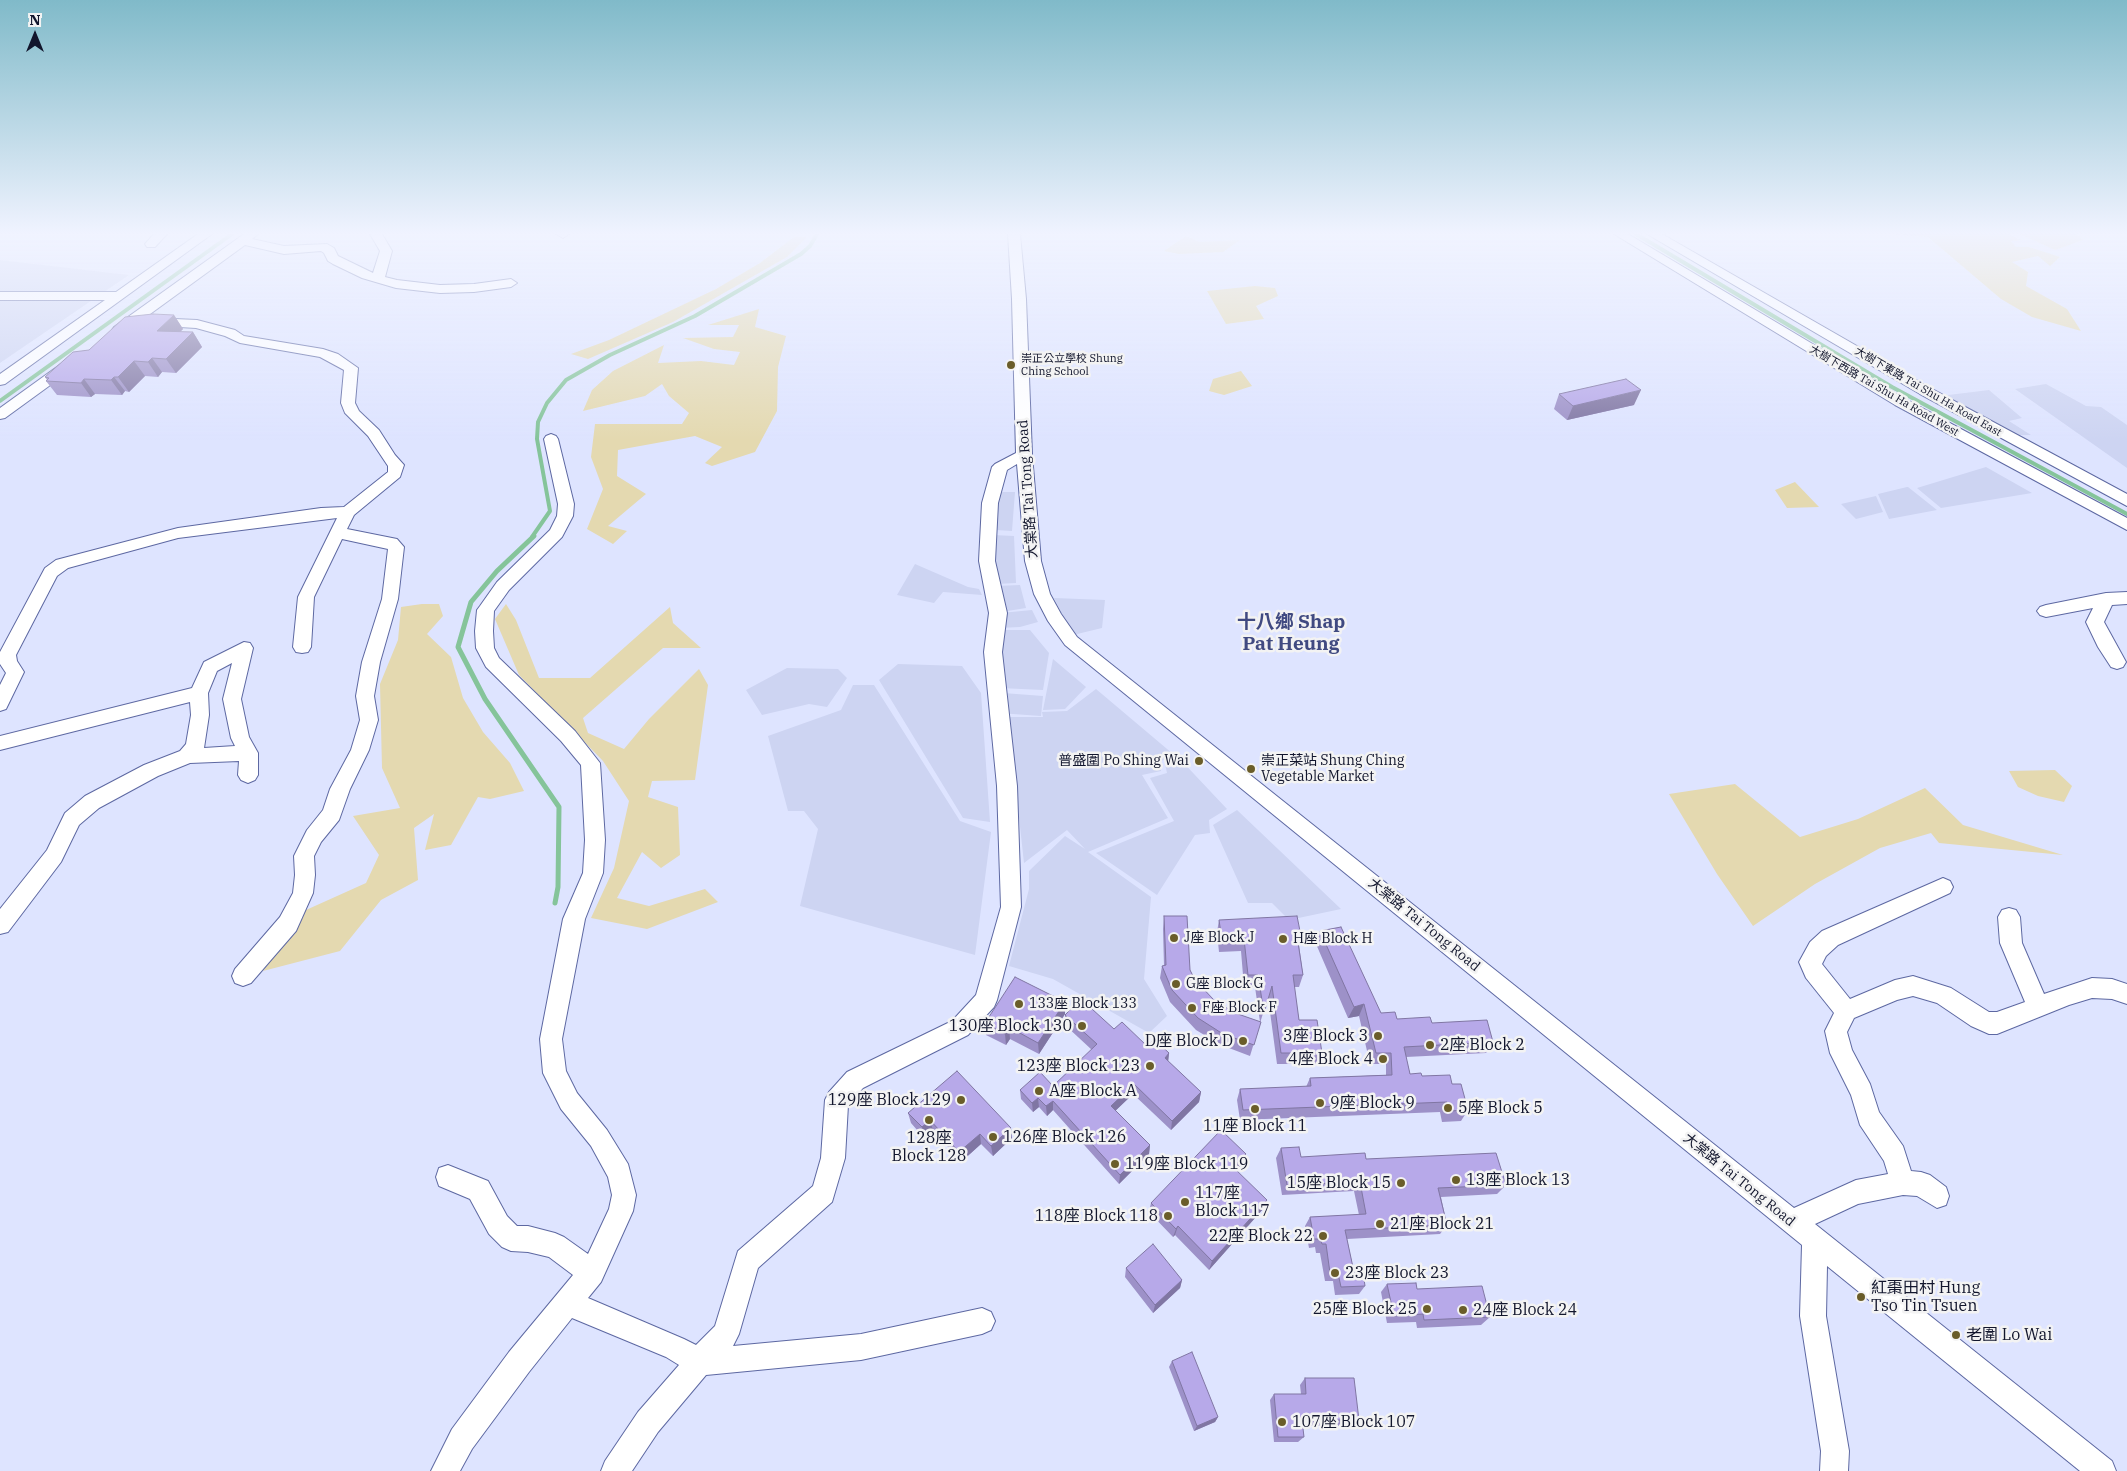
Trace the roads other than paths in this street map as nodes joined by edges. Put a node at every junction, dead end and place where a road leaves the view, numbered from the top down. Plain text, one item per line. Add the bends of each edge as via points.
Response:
1 (109, 303) edge
2 (156, 303) edge
3 (1019, 303) edge
4 (1734, 303) edge
5 (1771, 303) edge
6 (126, 324) junction
7 (106, 339) edge
8 (80, 358) edge
9 (0, 381) edge
10 (0, 415) edge
11 (558, 434) dead end
12 (1024, 456) junction
13 (2127, 501) edge
14 (348, 512) junction
15 (2127, 526) edge
16 (337, 533) junction
17 (2127, 598) edge
18 (2106, 600) junction
19 (2046, 611) dead end
20 (302, 647) dead end
21 (2117, 662) dead end
22 (4, 663) edge
23 (199, 692) junction
24 (0, 704) edge
25 (0, 743) edge
26 (249, 753) junction
27 (187, 756) junction
28 (248, 775) dead end
29 (1943, 888) dead end
30 (2009, 917) dead end
31 (0, 925) edge
32 (243, 976) dead end
33 (2127, 994) edge
34 (2038, 1007) junction
35 (1846, 1012) junction
36 (448, 1176) dead end
37 (1903, 1183) junction
38 (1937, 1196) dead end
39 (1791, 1222) junction
40 (1815, 1241) junction
41 (592, 1273) junction
42 (568, 1303) junction
43 (982, 1321) dead end
44 (699, 1362) junction
45 (446, 1471) edge
46 (615, 1471) edge
47 (1834, 1471) edge
48 (2102, 1471) edge

1 - 9 street
2 - 6 street
3 - 12 street, 大棠路 Tai Tong Road
4 - 15 street, 大樹下西路 Tai Shu Ha Road West via 1900,402
5 - 13 street, 大樹下東路 Tai Shu Ha Road East via 1925,392
6 - 7 street
6 - 14 street via 197,324 240,339 323,353 351,368 348,403 352,413 374,434 396,465 395,474
8 - 10 street
11 - 41 street via 565,516 556,534 503,586 486,610 484,648 492,662 568,736 590,763 595,840 593,873 574,919 551,1039 555,1073 569,1101 599,1138 619,1173 624,1195 621,1211
12 - 39 street, 大棠路 Tai Tong Road via 1033,560 1042,594 1072,642
12 - 44 street via 1000,467 990,502 988,560 998,613 993,652 1007,786 1011,908 986,1000 960,1028 855,1080 837,1100 833,1158 822,1193 746,1260 726,1334
14 - 16 street
14 - 22 street via 178,533 62,564 51,572
16 - 20 street via 306,597
16 - 32 street via 391,543 396,547 390,599 371,662 366,696 369,720 360,750 332,814 314,836 304,856 303,893 288,924
17 - 18 street
18 - 19 street
18 - 21 street via 2095,622
22 - 24 street via 15,672
23 - 25 street
23 - 26 street via 210,667 244,648 232,699 240,738
23 - 27 street via 200,714 194,747
26 - 27 street
26 - 28 street
27 - 31 street via 152,770 92,802 72,818 54,856
29 - 35 street via 1830,938 1818,949 1810,962 1814,971
30 - 34 street via 2011,943
33 - 34 street via 2092,988
34 - 35 street via 1998,1022 1989,1022 1979,1020 1943,995 1913,986 1895,990
35 - 37 street via 1836,1031 1841,1054 1862,1092 1868,1117 1894,1155
36 - 41 street via 479,1190 498,1225 511,1238 528,1238 556,1246
37 - 38 street via 1921,1184
37 - 39 street via 1856,1192
39 - 40 street, 大棠路 Tai Tong Road
40 - 47 street via 1813,1316 1835,1451
40 - 48 street, 大棠路 Tai Tong Road
41 - 42 street
42 - 44 street via 675,1348
42 - 45 street via 507,1377 462,1439
43 - 44 street via 861,1347
44 - 46 street via 648,1422

